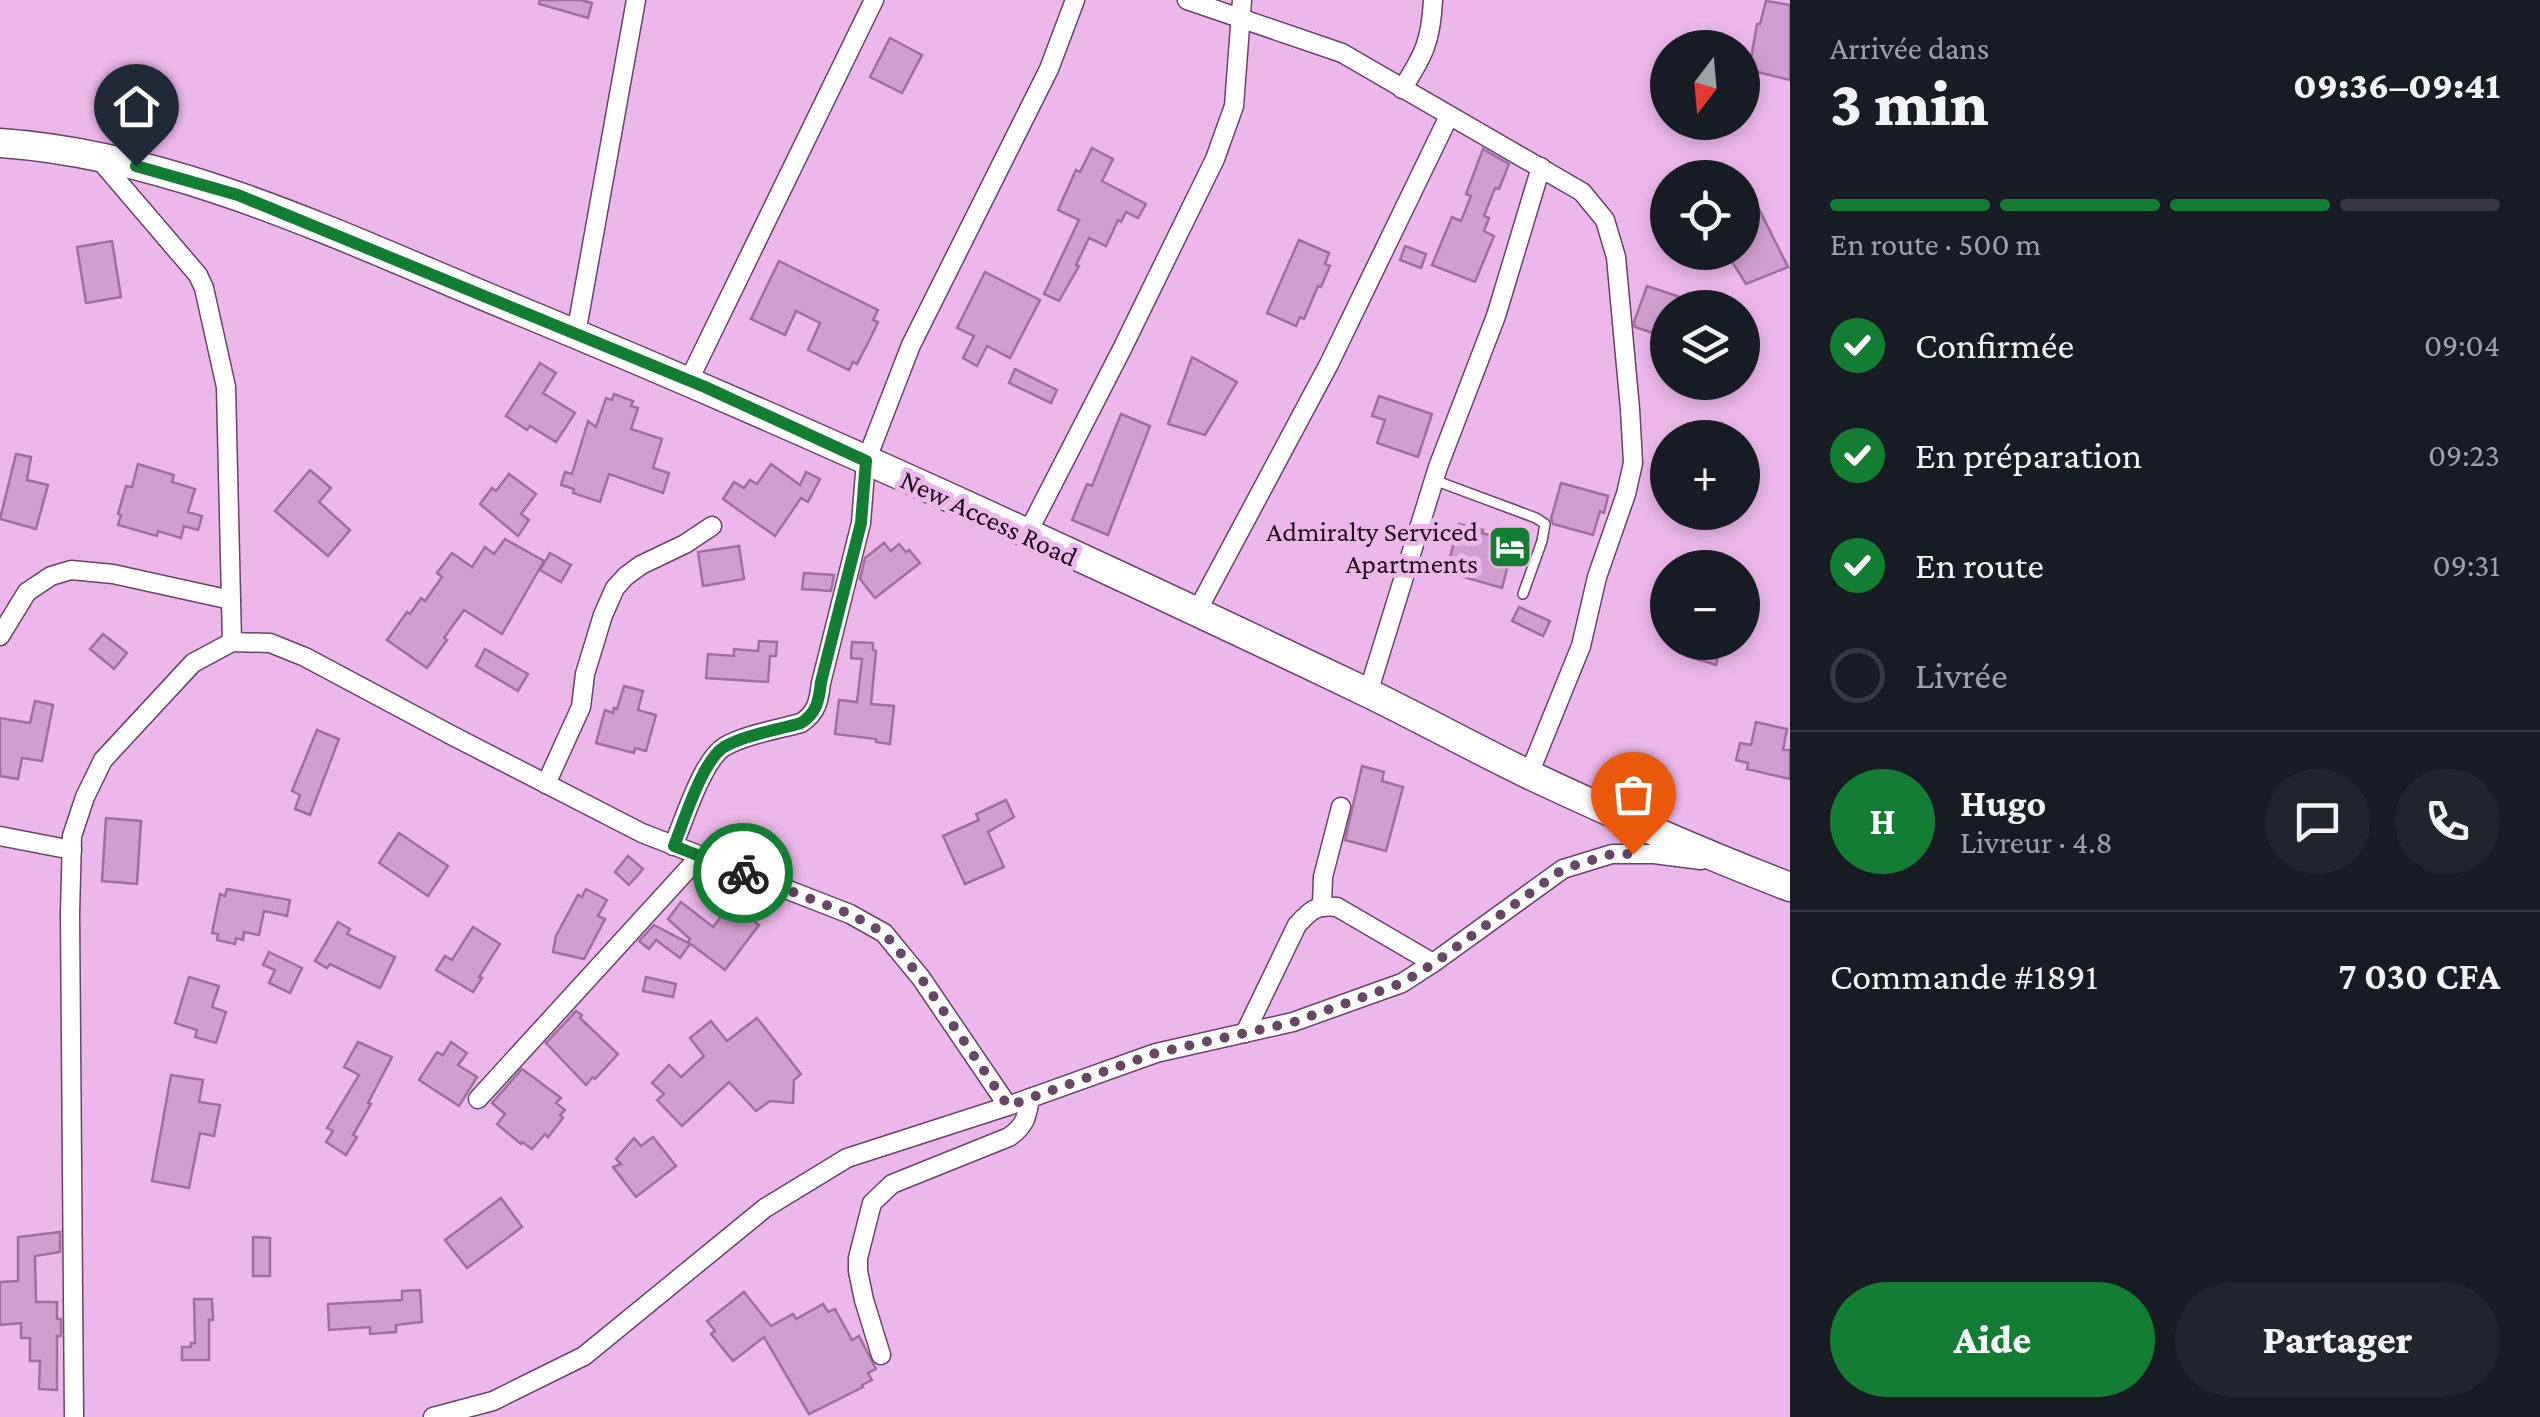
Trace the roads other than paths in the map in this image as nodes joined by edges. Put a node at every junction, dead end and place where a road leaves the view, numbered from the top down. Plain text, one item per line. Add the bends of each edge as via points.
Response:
1 (636, 0) edge
2 (874, 0) edge
3 (1076, 0) edge
4 (1187, 0) edge
5 (1433, 0) edge
6 (1242, 9) edge
7 (1402, 89) junction
8 (1449, 116) junction
9 (0, 142) edge
10 (96, 157) junction
11 (1541, 167) junction
12 (576, 334) junction
13 (688, 380) junction
14 (866, 461) junction
15 (1434, 480) junction
16 (712, 526) dead end
17 (1027, 534) junction
18 (1523, 594) dead end
19 (231, 600) junction
20 (1196, 613) junction
21 (0, 636) edge
22 (232, 642) junction
23 (1368, 693) junction
24 (1529, 774) junction
25 (546, 784) junction
26 (1341, 807) dead end
27 (0, 836) edge
28 (674, 846) junction
29 (72, 850) junction
30 (699, 857) junction
31 (1732, 864) junction
32 (1790, 887) edge
33 (1322, 905) junction
34 (1433, 964) junction
35 (1244, 1033) junction
36 (1030, 1098) junction
37 (478, 1099) dead end
38 (1008, 1106) junction
39 (881, 1355) dead end
40 (74, 1417) edge
41 (433, 1417) edge

1 - 12 street
2 - 13 street
3 - 14 street via 1049,69 910,345
4 - 6 street
5 - 7 street via 1424,54
6 - 7 street via 1342,53
6 - 17 street via 1234,106 1214,158
7 - 8 street
8 - 11 street
8 - 20 street via 1329,364
9 - 10 main road, New Access Road
10 - 12 main road, New Access Road via 238,195
10 - 19 street via 204,288 226,386
11 - 15 street via 1496,316
11 - 24 street via 1582,192 1605,220 1616,257 1633,463 1580,646
12 - 13 main road, New Access Road
13 - 14 main road, New Access Road
14 - 17 main road, New Access Road
14 - 28 street via 861,523 818,703 801,723 716,753
15 - 18 lane via 1545,524
15 - 23 street
16 - 25 street via 640,565 614,588 581,707
17 - 20 main road, New Access Road
19 - 21 street via 71,570 28,592
19 - 22 street
20 - 23 main road, New Access Road
22 - 25 street via 270,643 305,656
22 - 29 street via 193,663 103,760
23 - 24 main road, New Access Road
24 - 31 main road, New Access Road
25 - 28 street
26 - 33 street
27 - 29 street
28 - 30 street
29 - 40 street
30 - 37 street
30 - 38 street via 884,933
31 - 32 main road, New Access Road
31 - 34 street via 1612,854 1563,869
33 - 34 street via 1337,907
33 - 35 street via 1297,926
34 - 35 street via 1402,983
35 - 36 street via 1156,1053
36 - 38 street
36 - 39 street via 1022,1128 1009,1137 892,1184 872,1203 858,1271
38 - 41 street via 846,1158 764,1208 584,1356 493,1401

